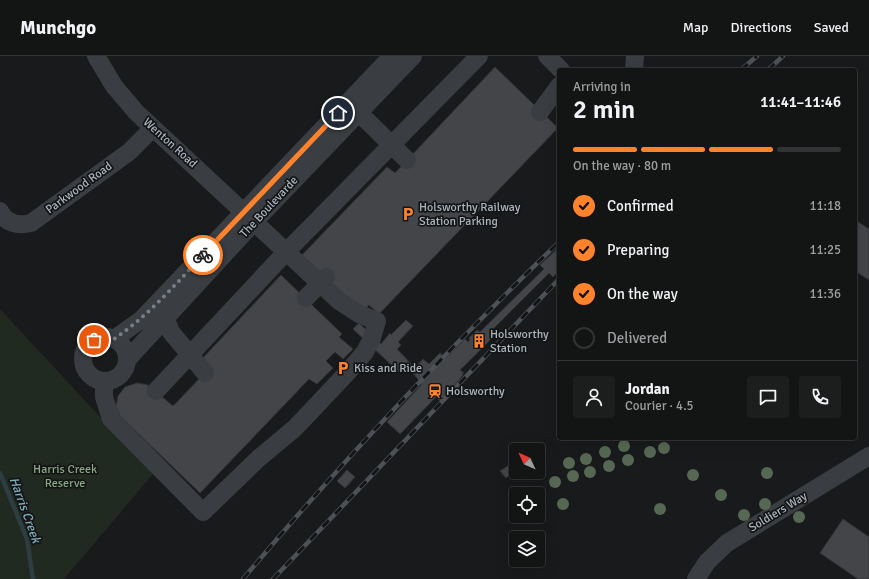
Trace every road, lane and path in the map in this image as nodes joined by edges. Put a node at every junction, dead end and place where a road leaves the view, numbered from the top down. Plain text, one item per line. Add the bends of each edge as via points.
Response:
1 (96, 56) edge
2 (391, 56) edge
3 (413, 56) edge
4 (479, 56) edge
5 (547, 56) edge
6 (569, 56) edge
7 (636, 56) edge
8 (559, 68) edge
9 (568, 68) edge
10 (634, 68) edge
11 (557, 89) edge
12 (353, 107) junction
13 (540, 112) dead end
14 (153, 128) junction
15 (391, 146) junction
16 (407, 160) dead end
17 (0, 211) edge
18 (249, 217) junction
19 (286, 252) junction
20 (326, 277) dead end
21 (306, 298) dead end
22 (165, 317) junction
23 (114, 339) junction
24 (190, 354) junction
25 (127, 360) junction
26 (205, 373) dead end
27 (113, 383) junction
28 (156, 391) dead end
29 (869, 456) edge
30 (696, 579) edge

1 - 14 street, Wenton Road via 124,99
2 - 12 street, The Boulevarde
3 - 12 street, The Boulevarde
4 - 15 street
5 - 8 street
6 - 9 street
7 - 10 street
11 - 13 street
12 - 15 street
12 - 18 street, The Boulevarde
14 - 17 street, Parkwood Road via 129,152 30,223 15,225
14 - 18 street, Wenton Road
15 - 16 street
15 - 19 street
18 - 19 street, Wenton Road
18 - 22 street, The Boulevarde
18 - 23 street, The Boulevarde via 142,319
19 - 24 street
19 - 27 street, Wenton Road via 339,301 359,314 377,320 376,329 365,352 295,428 259,458 203,512 111,419 104,397
20 - 21 street, bridge
22 - 24 street via 171,332
22 - 25 street, The Boulevarde
23 - 25 street via 123,346
23 - 27 street via 103,337 94,340 88,345 83,356 84,368 93,378
24 - 26 street
24 - 28 street
25 - 27 street via 122,373
29 - 30 street, Soldiers Way via 727,543 707,562

